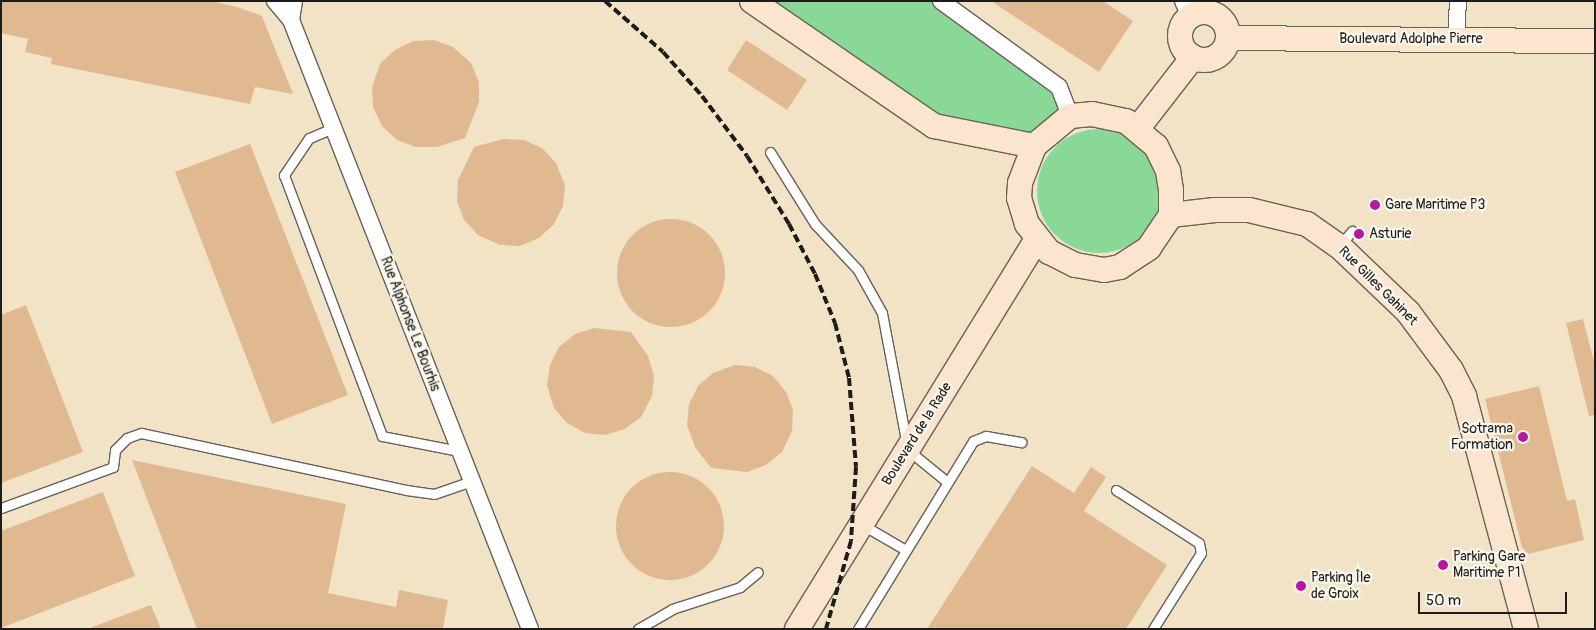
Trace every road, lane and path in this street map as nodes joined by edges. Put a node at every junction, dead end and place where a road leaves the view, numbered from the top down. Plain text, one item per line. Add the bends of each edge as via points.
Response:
1 (275, 1) edge
2 (294, 1) edge
3 (752, 1) edge
4 (1458, 1) edge
5 (943, 2) edge
6 (1187, 8) edge
7 (291, 20) junction
8 (1228, 38) junction
9 (1457, 40) junction
10 (1595, 41) edge
11 (1193, 58) junction
12 (1070, 116) junction
13 (333, 128) junction
14 (1138, 128) junction
15 (1034, 146) junction
16 (770, 152) dead end
17 (1171, 215) junction
18 (1037, 239) junction
19 (1021, 442) dead end
20 (908, 450) junction
21 (459, 451) junction
22 (472, 481) junction
23 (946, 481) junction
24 (1116, 490) dead end
25 (1, 508) edge
26 (862, 524) junction
27 (904, 549) junction
28 (758, 572) dead end
29 (530, 629) edge
30 (638, 629) edge
31 (797, 629) edge
32 (858, 629) edge
33 (1152, 629) edge
34 (1526, 629) edge

1 - 7 street, Rue Alphonse Le Bourhis
2 - 7 street
3 - 15 street via 934,126
4 - 9 street
5 - 12 street via 1059,87
6 - 8 street via 1216,15 1225,25
6 - 11 street via 1180,37 1184,49
7 - 13 street, Rue Alphonse Le Bourhis
8 - 9 street, Boulevard Adolphe Pierre
8 - 11 street via 1223,50 1213,58
9 - 10 street, Boulevard Adolphe Pierre
11 - 14 street
12 - 14 street via 1107,115
12 - 15 street
13 - 21 street, Rue Alphonse Le Bourhis
13 - 21 lane via 309,138 284,175 382,436
14 - 17 street via 1156,146 1168,171
15 - 18 street via 1020,183 1019,198 1027,224
16 - 20 lane via 815,224 858,270 882,313
17 - 18 street via 1150,248 1120,267 1088,269 1064,262
17 - 34 street, Rue Gilles Gahinet via 1215,210 1279,215 1346,238 1408,312 1460,387
18 - 20 street, Boulevard de la Rade
19 - 23 lane via 986,436 973,441
20 - 23 lane
20 - 26 street, Boulevard de la Rade
21 - 22 street, Rue Alphonse Le Bourhis
22 - 25 lane via 434,494 406,490 141,433 127,438 115,450 113,467
22 - 29 street, Rue Alphonse Le Bourhis
23 - 27 lane
24 - 33 lane via 1199,543 1201,554
26 - 27 lane
26 - 31 street, Boulevard de la Rade
27 - 32 lane
28 - 30 lane via 740,587 672,609

